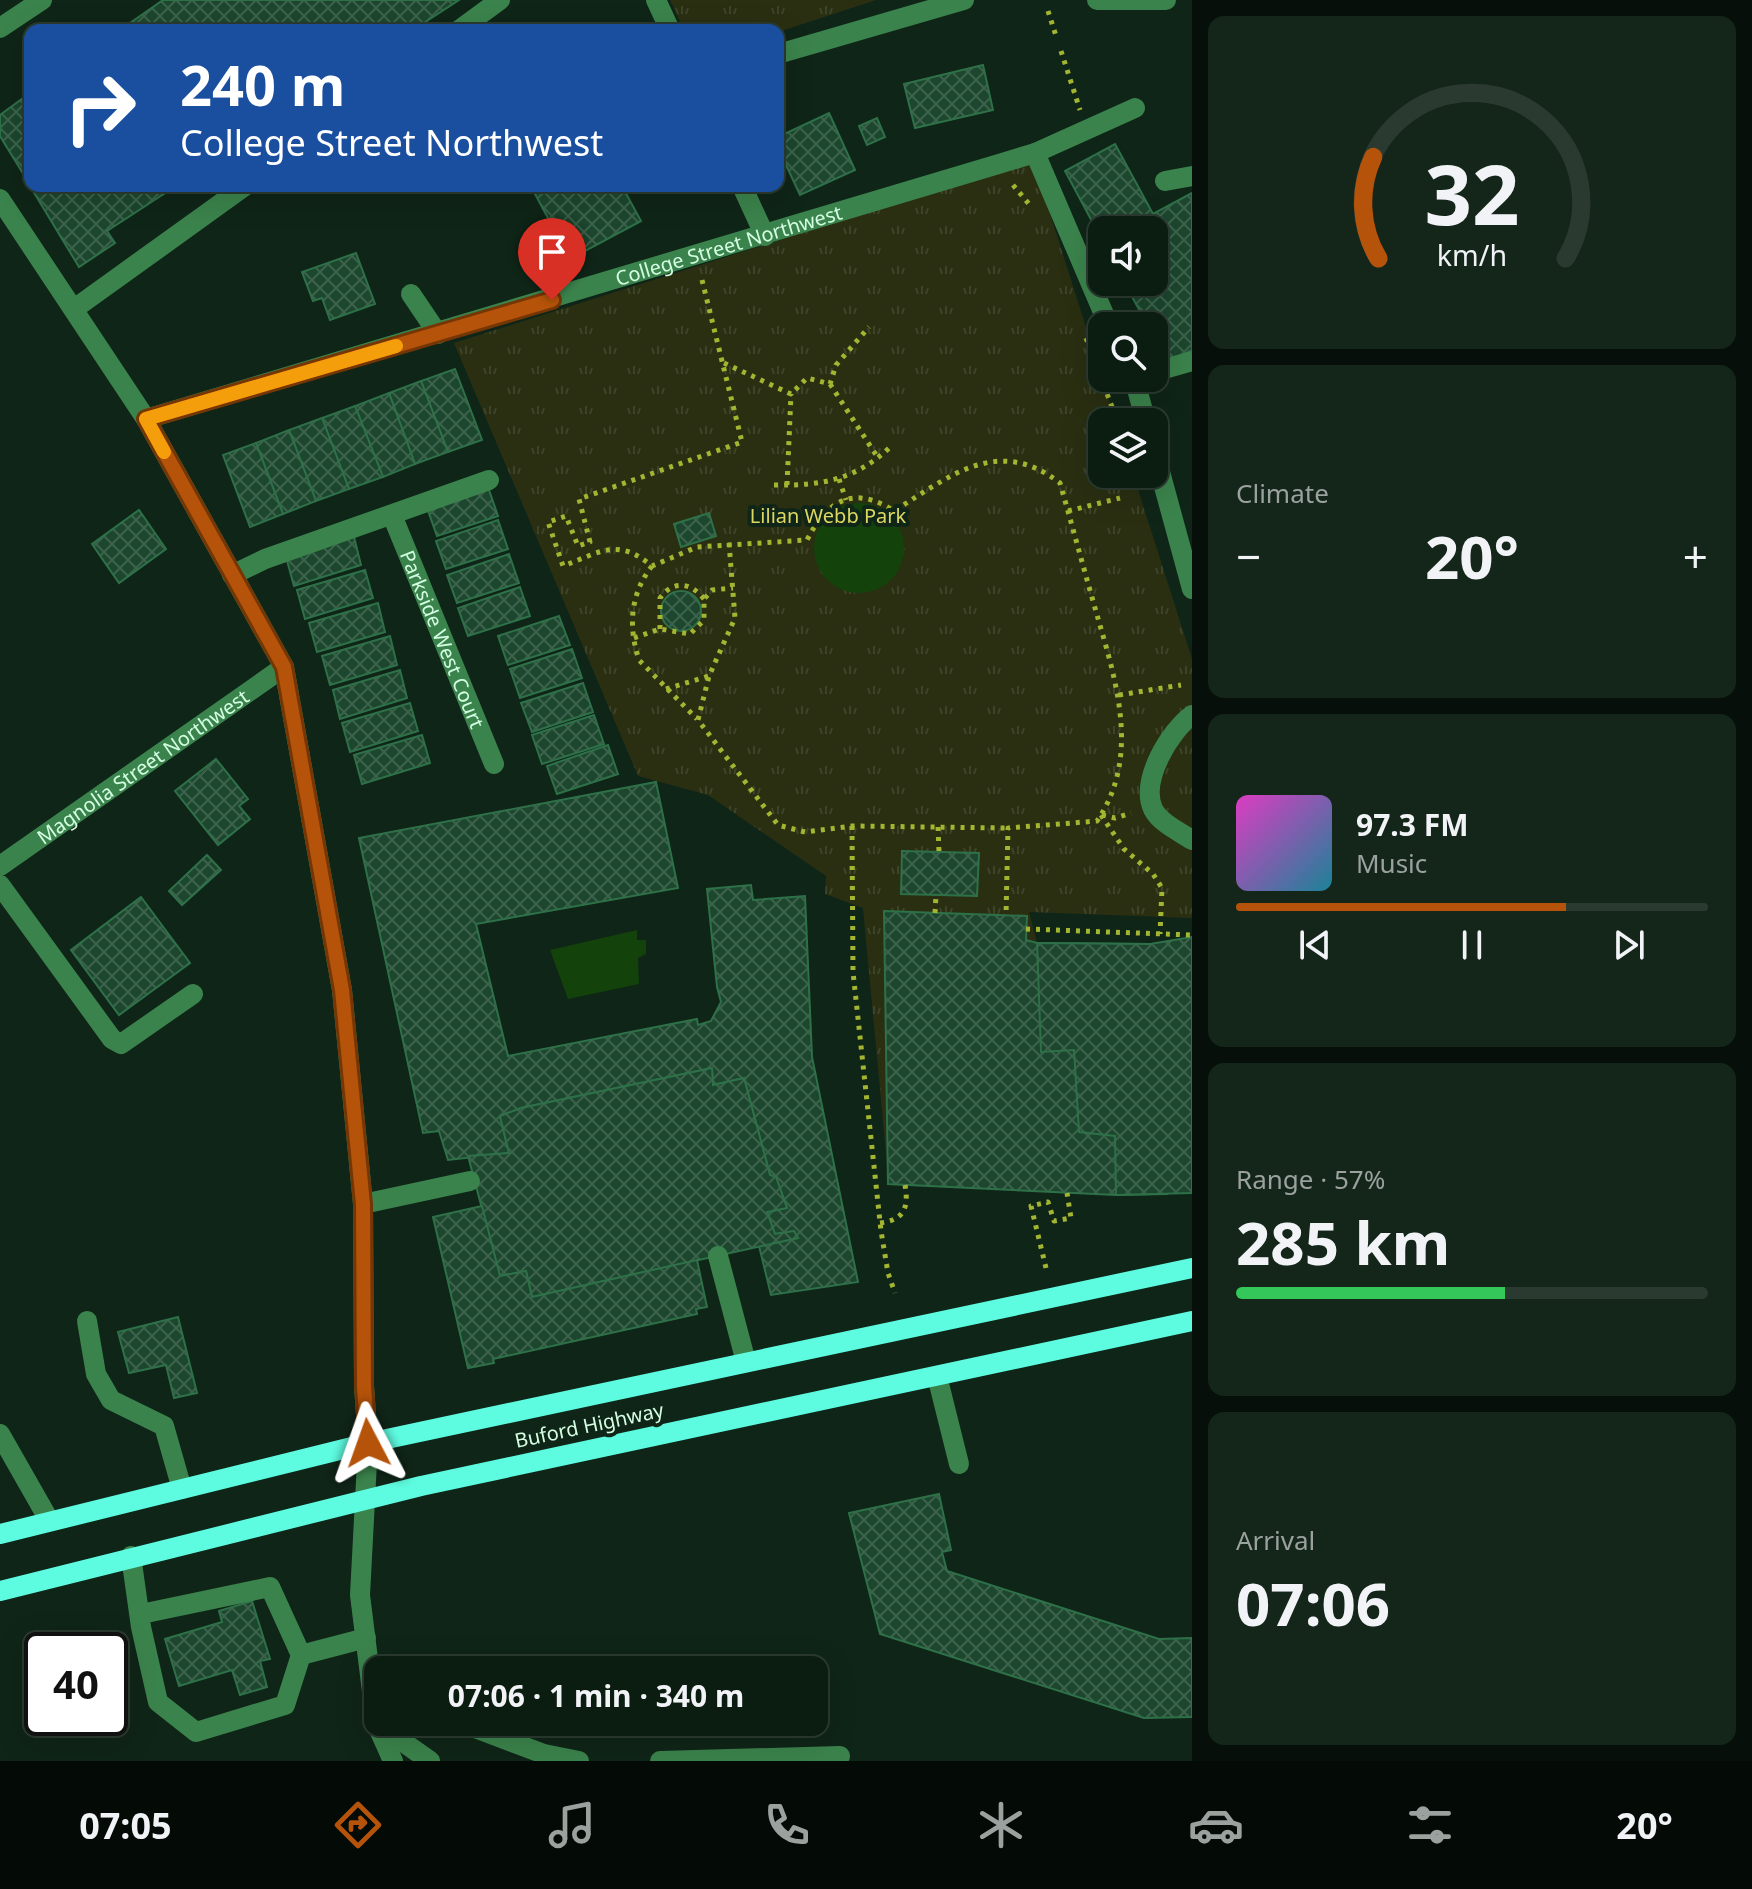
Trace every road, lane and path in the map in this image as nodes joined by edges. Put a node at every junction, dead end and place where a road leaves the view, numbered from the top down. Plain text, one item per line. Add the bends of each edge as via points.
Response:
1 (42, 0) edge
2 (500, 0) edge
3 (656, 0) edge
4 (964, 0) edge
5 (1097, 0) edge
6 (1166, 0) edge
7 (924, 5) edge
8 (1048, 11) dead end
9 (467, 24) edge
10 (667, 24) edge
11 (0, 28) edge
12 (1056, 36) dead end
13 (1061, 51) dead end
14 (784, 52) edge
15 (1135, 108) dead end
16 (1082, 114) dead end
17 (1035, 153) junction
18 (1192, 176) edge
19 (1165, 181) dead end
20 (237, 192) edge
21 (745, 192) edge
22 (0, 199) edge
23 (765, 236) junction
24 (702, 280) dead end
25 (411, 294) dead end
26 (74, 309) junction
27 (1103, 312) edge
28 (869, 327) dead end
29 (438, 334) junction
30 (1192, 361) edge
31 (723, 363) junction
32 (1168, 368) edge
33 (830, 384) junction
34 (791, 394) junction
35 (146, 419) junction
36 (889, 448) dead end
37 (878, 458) junction
38 (839, 479) junction
39 (489, 480) dead end
40 (774, 485) dead end
41 (787, 485) junction
42 (1164, 488) edge
43 (1120, 498) dead end
44 (846, 500) junction
45 (1068, 511) junction
46 (392, 515) junction
47 (729, 543) junction
48 (652, 566) junction
49 (232, 575) junction
50 (733, 588) junction
51 (1192, 589) edge
52 (704, 599) junction
53 (660, 629) junction
54 (634, 638) junction
55 (284, 667) junction
56 (709, 676) junction
57 (1181, 685) dead end
58 (666, 689) junction
59 (1119, 695) junction
60 (1192, 715) edge
61 (698, 720) junction
62 (494, 764) dead end
63 (1135, 811) dead end
64 (1101, 815) junction
65 (852, 826) junction
66 (938, 827) junction
67 (1008, 828) junction
68 (1192, 840) edge
69 (939, 852) dead end
70 (0, 866) edge
71 (0, 885) edge
72 (936, 895) dead end
73 (935, 913) dead end
74 (1006, 915) dead end
75 (1026, 929) dead end
76 (1160, 934) junction
77 (1192, 935) edge
78 (193, 994) dead end
79 (470, 1181) dead end
80 (905, 1185) dead end
81 (1067, 1193) dead end
82 (363, 1204) junction
83 (880, 1223) junction
84 (718, 1256) dead end
85 (1046, 1268) dead end
86 (1192, 1268) edge
87 (895, 1293) dead end
88 (87, 1321) dead end
89 (1192, 1321) edge
90 (746, 1362) junction
91 (937, 1376) junction
92 (0, 1434) edge
93 (368, 1443) junction
94 (959, 1464) dead end
95 (182, 1489) junction
96 (366, 1503) junction
97 (49, 1520) junction
98 (0, 1534) edge
99 (131, 1556) junction
100 (0, 1591) edge
101 (141, 1614) junction
102 (366, 1638) junction
103 (301, 1655) junction
104 (369, 1656) edge
105 (382, 1736) edge
106 (394, 1736) edge
107 (496, 1736) edge
108 (840, 1756) dead end
109 (393, 1761) edge
110 (430, 1761) edge
111 (579, 1761) edge
112 (660, 1761) edge

1 - 11 street
2 - 9 street
3 - 10 street
4 - 7 street
5 - 6 street
7 - 14 street
8 - 12 path
13 - 16 path
15 - 17 street, College Street Northwest
17 - 23 street, College Street Northwest
17 - 27 street
18 - 19 street
20 - 26 street
21 - 23 street
22 - 26 street
23 - 29 street, College Street Northwest
24 - 31 path
25 - 29 street
26 - 35 street
28 - 33 path via 836,365
29 - 35 street, College Street Northwest
30 - 32 street
31 - 34 path
31 - 48 path via 742,442 579,499 590,542 578,546 566,516 548,522 563,566 613,548 633,550
33 - 34 path via 807,378
33 - 37 path
34 - 41 path
35 - 49 street
36 - 37 path
37 - 38 path
38 - 41 path
38 - 44 path
39 - 46 street
40 - 41 path
42 - 51 street
43 - 45 path
44 - 45 path via 862,496 894,511 965,467 994,460 1038,466 1060,483
44 - 47 path via 820,515 807,540
45 - 59 path
46 - 49 street
46 - 62 street, Parkside West Court
47 - 48 path via 697,547
47 - 50 path
48 - 54 path via 639,582 632,608
49 - 55 street
50 - 52 path via 712,590
50 - 56 path via 735,618
52 - 53 path via 704,620 696,630 683,635
52 - 53 path via 695,588 671,587 660,598
53 - 54 path
54 - 58 path via 639,660
55 - 70 street, Magnolia Street Northwest
55 - 82 street via 342,990
56 - 58 path
56 - 61 path
57 - 59 path
58 - 61 path
59 - 64 path via 1122,750 1111,799
60 - 68 street via 1168,743 1150,785 1153,809
61 - 65 path via 778,825 805,832
63 - 64 path via 1115,818
64 - 67 path via 1097,821
64 - 76 path via 1124,849 1162,888
65 - 66 path
65 - 83 path via 853,972
66 - 67 path
66 - 69 path
67 - 74 path
71 - 78 street via 112,1039 121,1044
72 - 73 path
75 - 76 path
76 - 77 path
79 - 82 street
80 - 83 path via 908,1203 902,1216
81 - 85 path via 1071,1218 1054,1221 1048,1202 1031,1206
82 - 93 street
83 - 87 path
84 - 90 street
86 - 90 main road, Buford Highway
88 - 95 street via 96,1374 111,1400 164,1426
89 - 91 main road, Buford Highway
90 - 93 main road, Buford Highway
91 - 94 street
91 - 96 main road, Buford Highway via 421,1486
92 - 97 street
93 - 95 main road, Buford Highway
93 - 96 street
95 - 97 main road, Buford Highway
96 - 99 main road, Buford Highway
96 - 102 street via 360,1595
97 - 98 main road, Buford Highway
99 - 100 main road, Buford Highway
99 - 101 street
101 - 103 street via 270,1587
101 - 103 street via 158,1702 196,1732 285,1705
102 - 103 street
102 - 104 street
105 - 109 street
106 - 110 street
107 - 111 street
108 - 112 street

